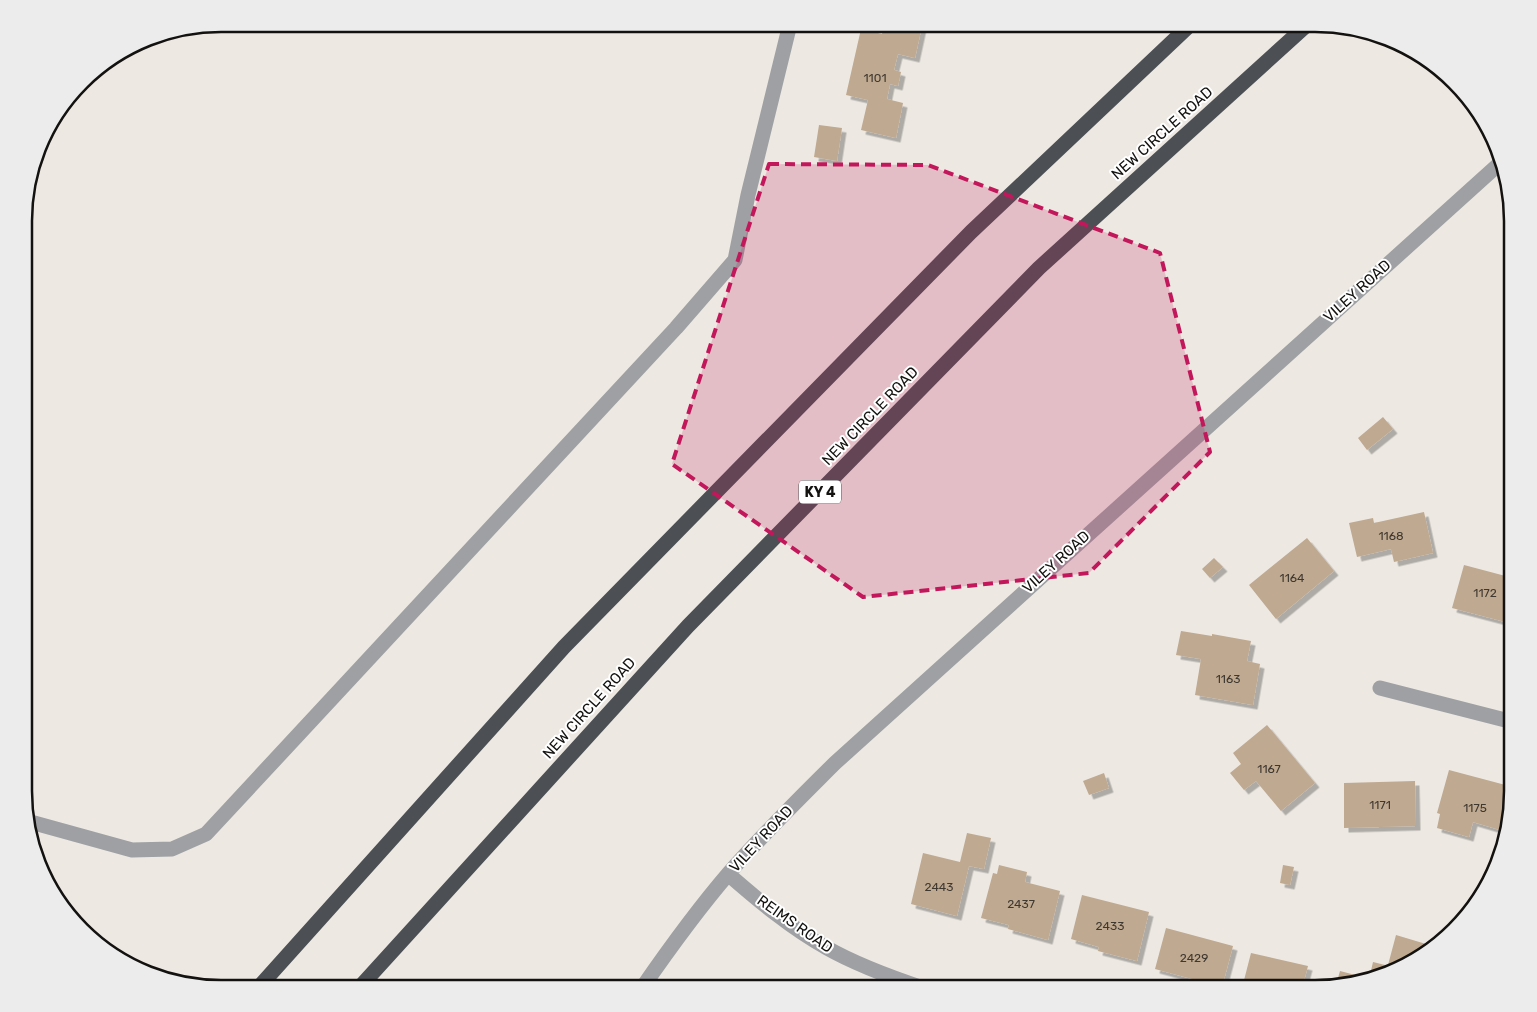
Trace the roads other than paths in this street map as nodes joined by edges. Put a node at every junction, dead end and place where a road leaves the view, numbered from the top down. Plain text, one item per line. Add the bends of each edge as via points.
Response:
1 (788, 32) edge
2 (1183, 32) edge
3 (1299, 32) edge
4 (1496, 167) edge
5 (1380, 688) dead end
6 (1504, 720) edge
7 (35, 823) edge
8 (728, 874) junction
9 (265, 980) edge
10 (366, 980) edge
11 (648, 980) edge
12 (900, 980) edge

1 - 7 street via 735,260 682,322 206,834 172,848 132,850
2 - 9 highway via 971,232 564,646
3 - 10 highway, NEW CIRCLE ROAD / KY 4 via 1032,275 688,626
4 - 8 street, VILEY ROAD via 835,763
5 - 6 street
8 - 11 street, VILEY ROAD
8 - 12 street, REIMS ROAD via 778,916 827,948

